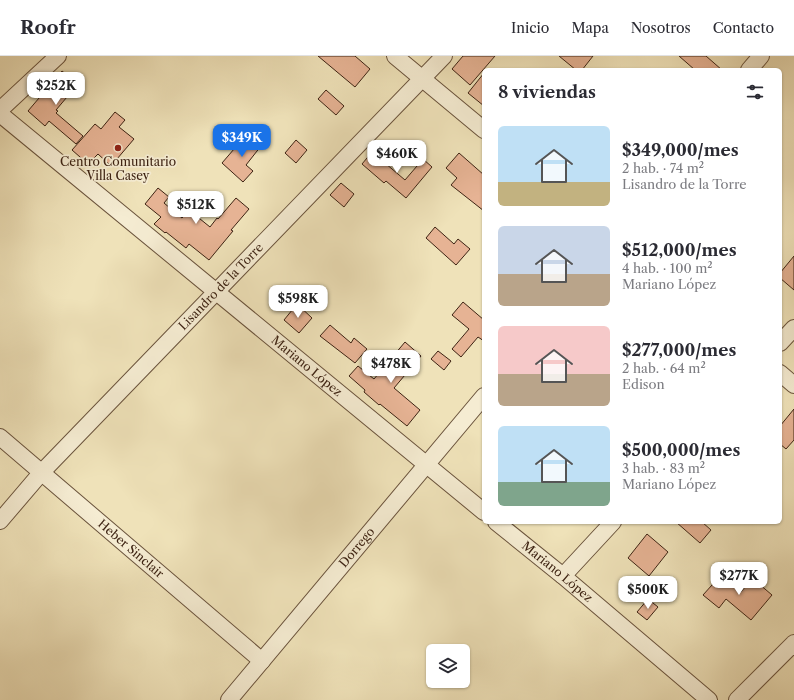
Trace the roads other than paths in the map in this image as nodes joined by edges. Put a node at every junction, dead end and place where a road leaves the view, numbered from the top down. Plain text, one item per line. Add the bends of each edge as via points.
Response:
1 (58, 56) edge
2 (395, 56) edge
3 (444, 56) edge
4 (761, 56) edge
5 (751, 68) edge
6 (423, 78) junction
7 (0, 110) edge
8 (0, 114) edge
9 (482, 128) edge
10 (215, 292) junction
11 (794, 328) edge
12 (782, 341) edge
13 (782, 375) edge
14 (794, 385) edge
15 (482, 398) edge
16 (0, 437) edge
17 (426, 466) junction
18 (41, 473) junction
19 (482, 510) edge
20 (0, 520) edge
21 (498, 524) edge
22 (611, 524) edge
23 (562, 576) junction
24 (794, 643) edge
25 (262, 661) junction
26 (229, 700) edge
27 (709, 700) edge
28 (736, 700) edge

1 - 7 street
2 - 6 street
3 - 6 street, Lisandro de la Torre
4 - 5 street
6 - 9 street
6 - 10 street, Lisandro de la Torre
8 - 10 street, Mariano López
10 - 17 street, Mariano López
10 - 18 street, Lisandro de la Torre
11 - 12 street
13 - 14 street
15 - 17 street, Dorrego
16 - 18 street, Heber Sinclair
17 - 19 street, Mariano López
17 - 25 street, Dorrego
18 - 20 street, Lisandro de la Torre
18 - 25 street, Heber Sinclair
21 - 23 street, Mariano López
22 - 23 street
23 - 27 street, Mariano López
24 - 28 street
25 - 26 street, Dorrego

